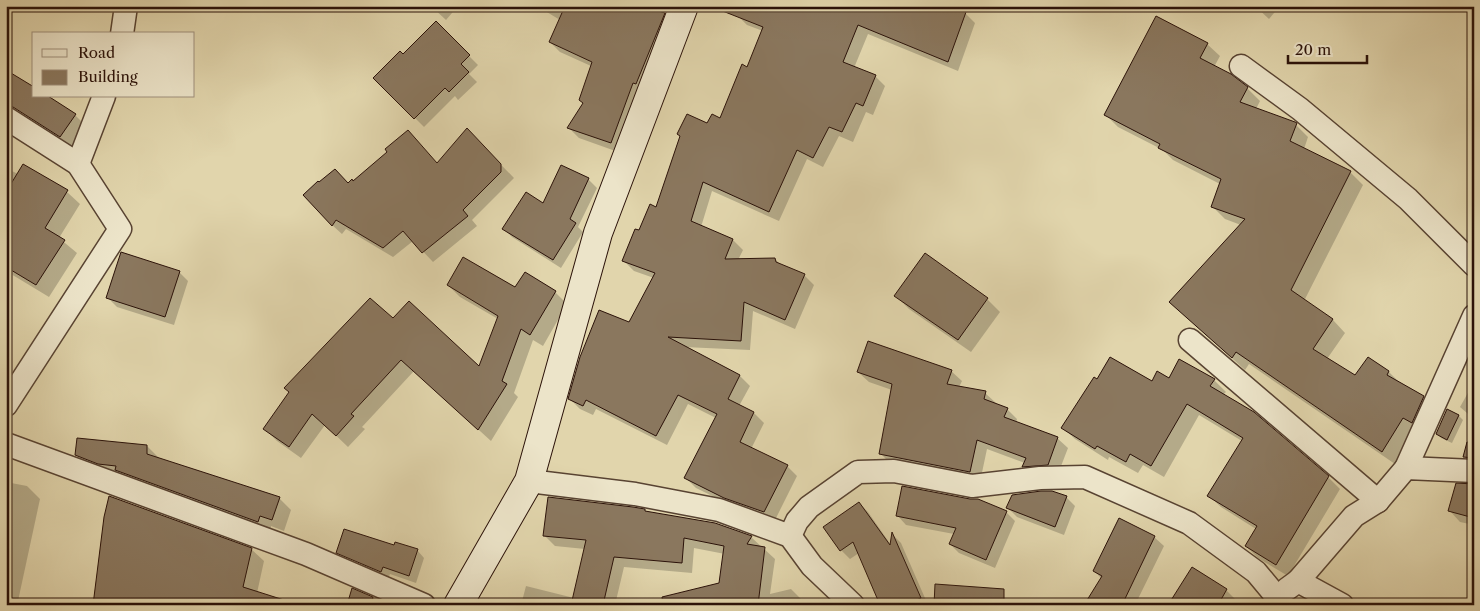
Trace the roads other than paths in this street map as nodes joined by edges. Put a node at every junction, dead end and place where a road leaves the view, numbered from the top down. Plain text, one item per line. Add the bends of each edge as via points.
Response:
1 (126, 6) edge
2 (684, 6) edge
3 (122, 32) edge
4 (1241, 66) dead end
5 (103, 98) edge
6 (6, 118) edge
7 (78, 164) junction
8 (1474, 265) edge
9 (1474, 316) edge
10 (1190, 340) dead end
11 (6, 406) edge
12 (6, 444) edge
13 (1406, 468) junction
14 (1474, 471) edge
15 (528, 481) junction
16 (1378, 500) junction
17 (790, 536) junction
18 (1298, 581) junction
19 (1274, 600) edge
20 (424, 605) edge
21 (458, 605) edge
22 (852, 605) edge
23 (1342, 605) edge

1 - 3 street
2 - 15 street via 598,233
4 - 8 street via 1300,109 1408,198
5 - 7 street
6 - 7 street
7 - 11 street via 120,229
9 - 13 street
10 - 16 street
12 - 20 street via 306,554
13 - 14 street
13 - 16 street
15 - 17 street via 635,494 719,510
15 - 21 street
16 - 18 street via 1354,516
17 - 19 street via 796,521 809,507 858,472 894,471 972,486 1040,478 1085,477 1189,524 1256,572
17 - 22 street via 812,566
18 - 19 street
18 - 23 street

